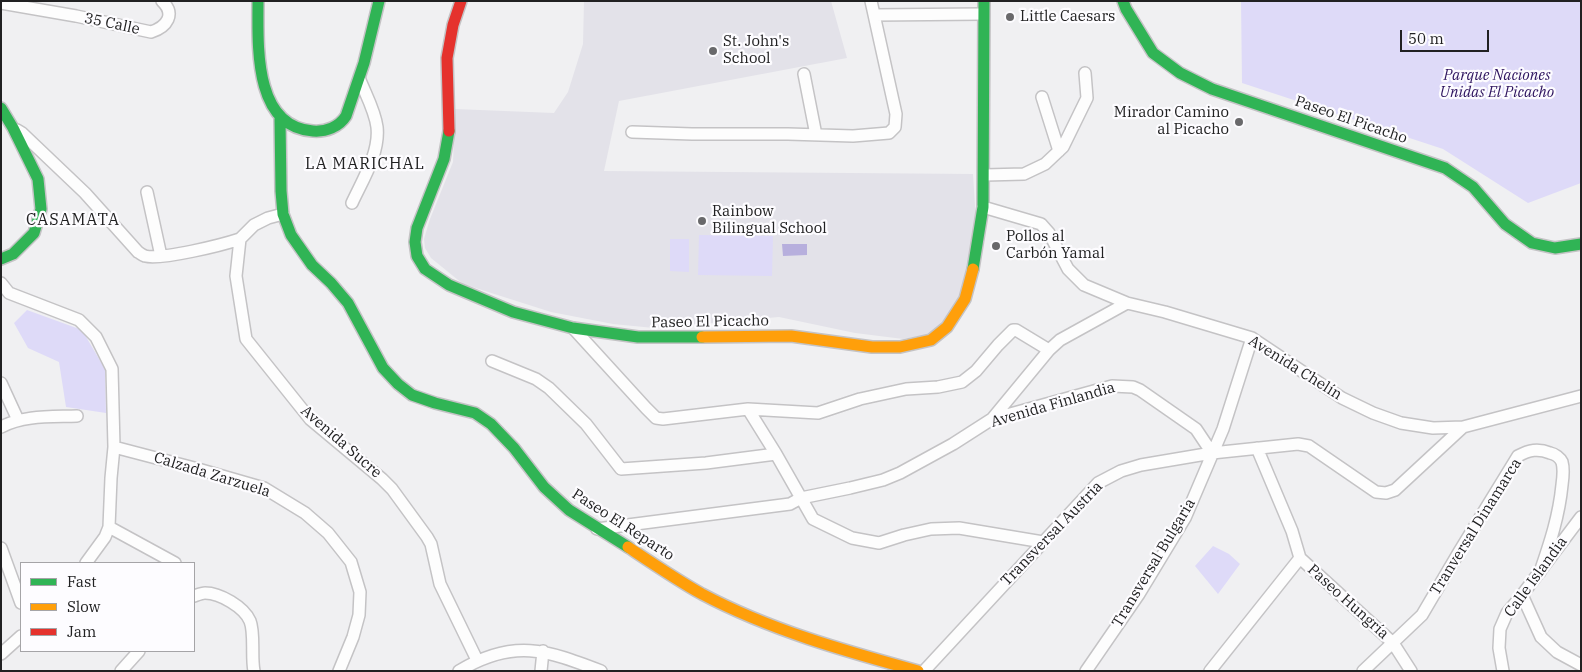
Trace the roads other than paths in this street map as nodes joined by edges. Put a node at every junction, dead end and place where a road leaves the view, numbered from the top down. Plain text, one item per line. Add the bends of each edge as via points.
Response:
1 (162, 1) edge
2 (258, 1) edge
3 (379, 1) edge
4 (461, 1) edge
5 (871, 1) edge
6 (984, 1) edge
7 (1123, 1) edge
8 (1, 3) edge
9 (984, 14) junction
10 (874, 15) junction
11 (1085, 73) dead end
12 (804, 74) dead end
13 (360, 80) junction
14 (1042, 97) dead end
15 (1, 108) edge
16 (280, 119) junction
17 (13, 128) junction
18 (632, 132) dead end
19 (816, 135) junction
20 (1059, 151) junction
21 (984, 174) junction
22 (147, 192) dead end
23 (352, 203) dead end
24 (983, 206) junction
25 (283, 214) junction
26 (240, 239) junction
27 (1581, 244) edge
28 (161, 256) junction
29 (1, 259) edge
30 (1, 283) edge
31 (1127, 303) junction
32 (573, 328) junction
33 (1252, 338) junction
34 (1049, 350) junction
35 (492, 362) dead end
36 (1, 383) edge
37 (1581, 396) edge
38 (748, 409) junction
39 (77, 416) dead end
40 (992, 419) junction
41 (18, 420) junction
42 (1, 427) edge
43 (1463, 427) junction
44 (114, 447) junction
45 (1257, 448) junction
46 (1212, 453) junction
47 (776, 454) junction
48 (801, 498) junction
49 (1581, 517) edge
50 (109, 527) junction
51 (597, 529) junction
52 (1044, 542) junction
53 (1, 548) edge
54 (1300, 558) junction
55 (87, 562) edge
56 (173, 562) edge
57 (1540, 572) junction
58 (1522, 595) junction
59 (195, 596) edge
60 (20, 600) edge
61 (20, 637) edge
62 (1393, 642) junction
63 (543, 651) junction
64 (138, 652) edge
65 (1, 654) edge
66 (477, 660) junction
67 (1581, 664) edge
68 (251, 669) edge
69 (121, 671) edge
70 (339, 671) edge
71 (459, 671) edge
72 (541, 671) edge
73 (601, 671) edge
74 (918, 671) edge
75 (924, 671) edge
76 (1086, 671) edge
77 (1210, 671) edge
78 (1363, 671) edge
79 (1411, 671) edge
80 (1503, 671) edge

1 - 8 street, 35 Calle via 168,7 169,16 161,29 151,32
2 - 16 street via 263,78 268,98
3 - 13 street
4 - 32 street, Paseo El Picacho via 447,58 448,134 444,159 416,228 418,256 425,270 449,285 514,312
5 - 10 street
6 - 9 street, Paseo El Picacho
7 - 27 street, Paseo El Picacho via 1153,53 1180,73 1212,89 1445,168 1473,186 1505,224 1532,243 1555,248
9 - 10 street
9 - 21 street, Paseo El Picacho
10 - 19 street via 896,114 895,127 889,133
11 - 20 street via 1087,98
12 - 19 street
13 - 16 street via 344,118 329,129 301,130
13 - 23 street via 377,127 377,143
14 - 20 street
15 - 17 street
16 - 25 street, Paseo El Reparto
17 - 28 street via 85,193 138,252 145,256
17 - 29 street via 38,179 42,209 34,232 13,254
18 - 19 street
20 - 21 street via 1045,164 1024,174
21 - 24 street, Paseo El Picacho
22 - 28 street
24 - 31 street, Avenida Chelín via 1041,224 1068,269 1083,284
24 - 32 street, Paseo El Picacho via 965,299 947,327 931,340 900,347 872,347 791,336 638,337
25 - 26 street via 254,225
25 - 51 street, Paseo El Reparto via 291,235 312,265 348,304 383,368 398,384 412,395 475,413 491,424 544,486 569,510
26 - 28 street
26 - 66 street, Avenida Sucre via 236,276 246,339 310,420 382,479 424,531 431,544 440,584
30 - 44 street via 10,293 79,320 96,336 112,369
31 - 33 street, Avenida Chelín
31 - 34 street via 1065,336
32 - 38 street via 656,418 663,420
33 - 43 street, Avenida Chelín via 1342,398 1373,413 1401,423 1433,428
33 - 46 street, Transversal Bulgaria via 1223,429
34 - 38 street via 1013,330 962,382 906,389 818,413
34 - 40 street
35 - 47 street via 536,379 549,388 586,424 621,469
36 - 41 street
37 - 43 street, Avenida Chelín
38 - 47 street
39 - 41 street
40 - 46 street, Avenida Finlandia via 1112,386 1133,387 1196,429
40 - 48 street, Avenida Finlandia via 900,474
41 - 42 street
43 - 45 street via 1395,490 1386,493 1376,492 1309,446
44 - 50 street
44 - 70 street, Calzada Zarzuela via 264,488 305,513 328,533 351,562 360,592 359,615
45 - 46 street
45 - 54 street, Paseo Hungría
46 - 52 street, Transversal Austria via 1141,465 1098,483
46 - 76 street, Transversal Bulgaria via 1185,518 1139,594
47 - 48 street
48 - 51 street, Avenida Finlandia via 790,504
48 - 52 street via 813,519 866,542 879,543 931,529 959,528
49 - 57 street, Calle Islandia
50 - 55 street
50 - 56 street
51 - 74 street, Paseo El Reparto via 702,594 758,620 838,649
52 - 75 street, Transversal Austria
53 - 60 street
54 - 62 street, Paseo Hungría
54 - 77 street
57 - 58 street, Calle Islandia
57 - 62 street, Tranversal Dinamarca via 1558,516 1563,475 1562,461 1542,449 1518,456 1422,615
58 - 67 street via 1541,637 1557,652
58 - 80 street, Calle Islandia via 1507,613 1500,629
59 - 68 street via 205,593 223,598 237,605 250,621
61 - 65 street
62 - 78 street, Tranversal Dinamarca
62 - 79 street, Paseo Hungría
63 - 66 street via 515,650
63 - 72 street
63 - 73 street
64 - 69 street
66 - 71 street

